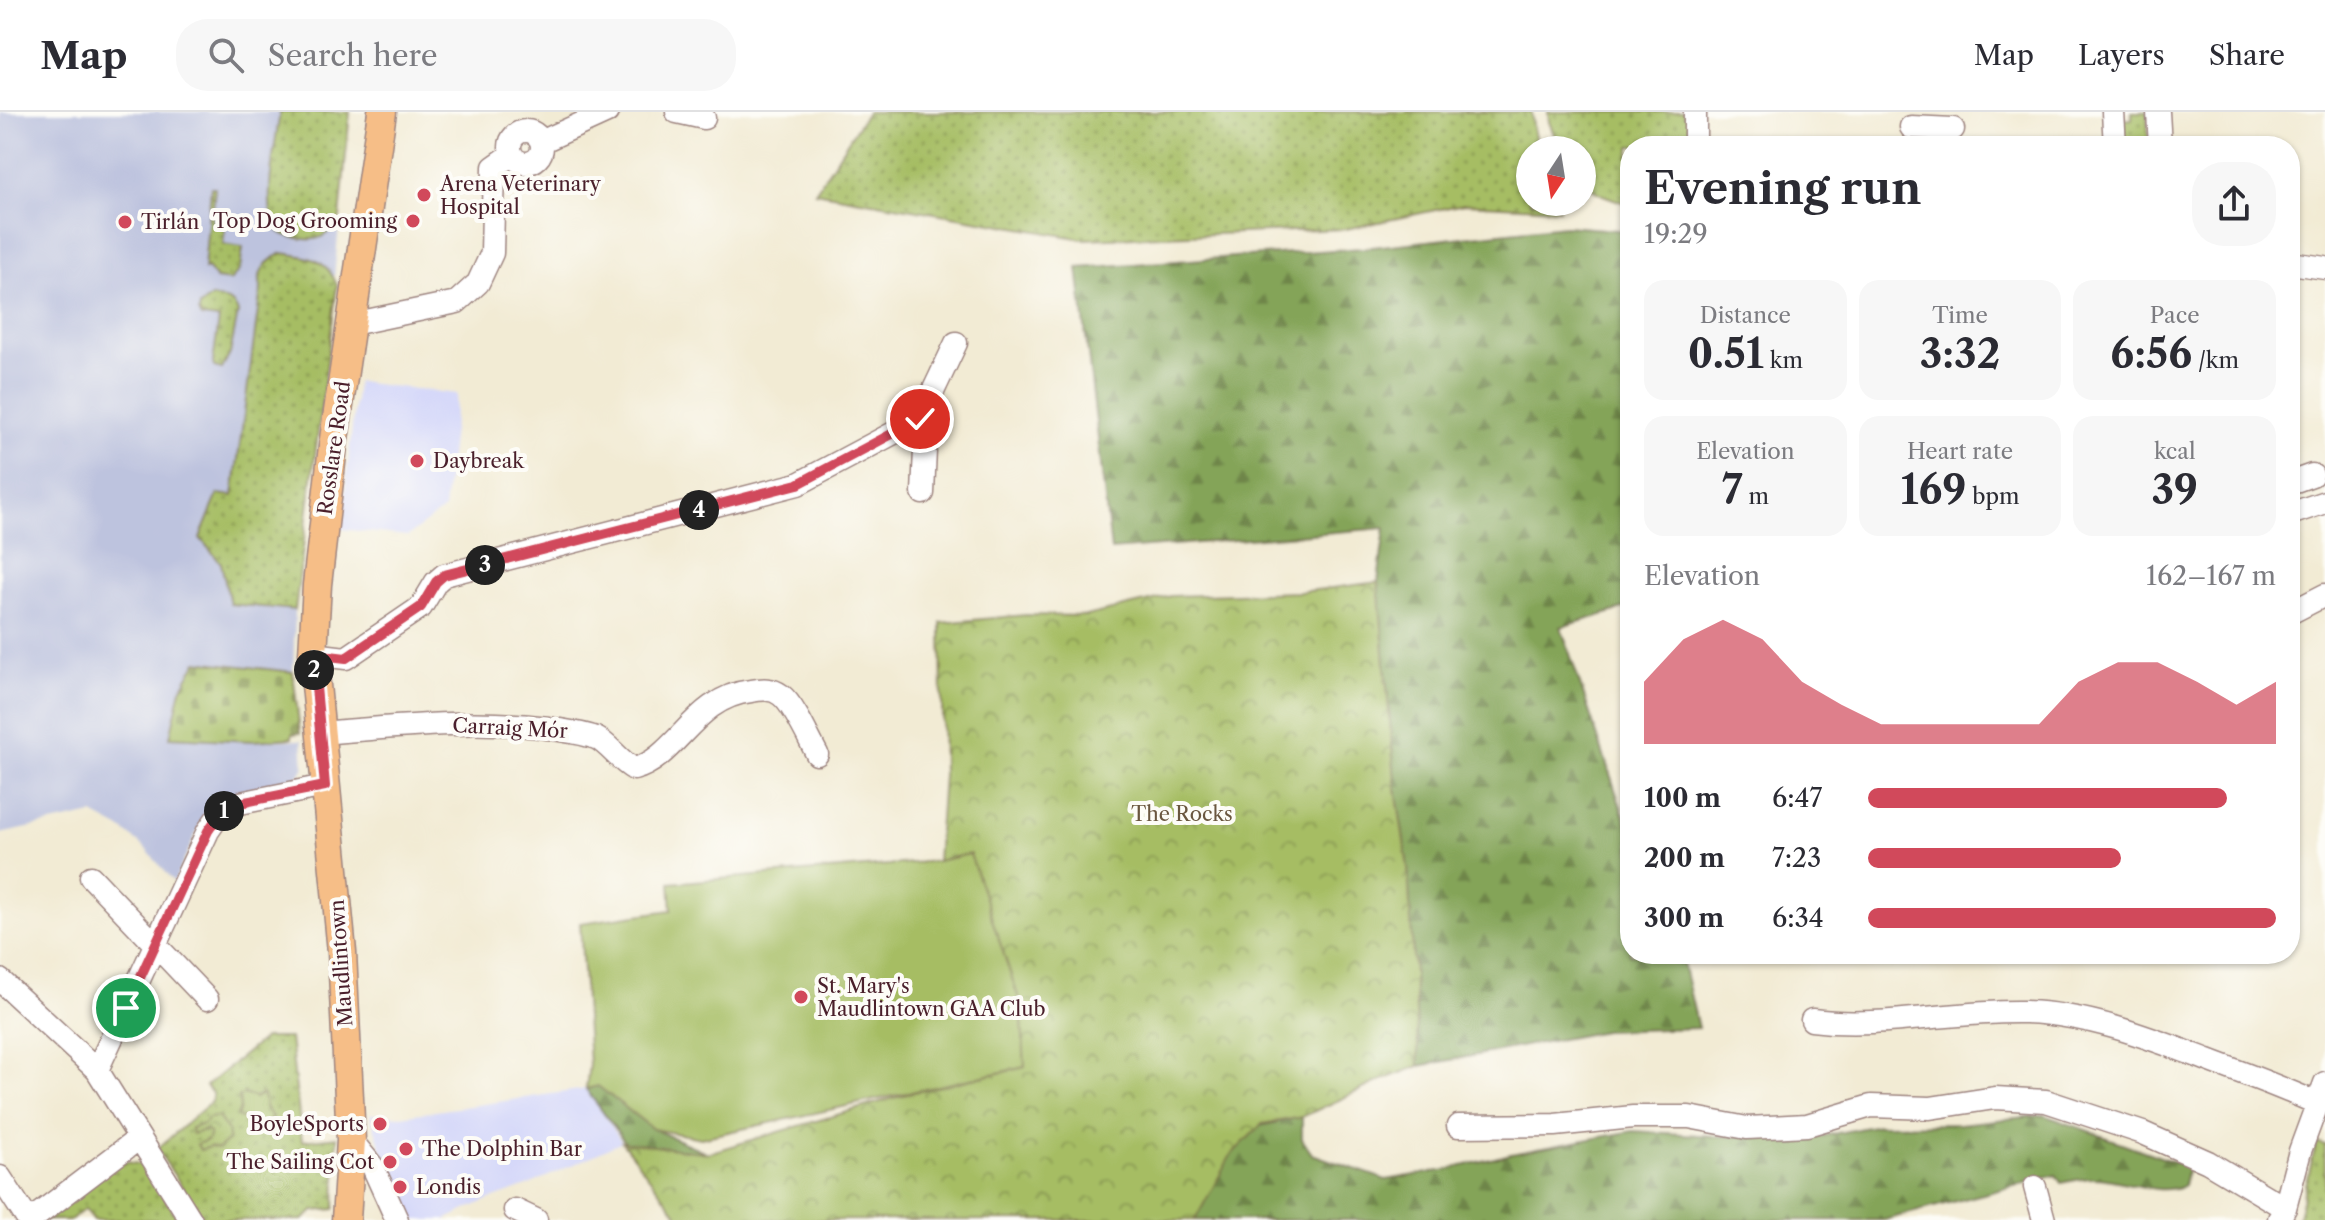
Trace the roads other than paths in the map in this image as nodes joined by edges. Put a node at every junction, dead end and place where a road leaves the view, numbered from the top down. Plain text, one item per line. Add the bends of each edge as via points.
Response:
1 (382, 112) edge
2 (607, 112) edge
3 (677, 112) edge
4 (1695, 112) edge
5 (2113, 112) edge
6 (2158, 112) edge
7 (704, 118) dead end
8 (1695, 136) edge
9 (2114, 136) edge
10 (2159, 136) edge
11 (2300, 264) edge
12 (2325, 268) edge
13 (352, 324) junction
14 (956, 343) dead end
15 (920, 419) junction
16 (2312, 475) dead end
17 (2300, 479) edge
18 (923, 493) dead end
19 (2325, 502) edge
20 (2300, 511) edge
21 (2325, 595) edge
22 (2300, 608) edge
23 (313, 654) junction
24 (320, 733) junction
25 (817, 754) dead end
26 (325, 786) junction
27 (91, 877) dead end
28 (155, 946) junction
29 (0, 980) edge
30 (207, 999) dead end
31 (1812, 1020) dead end
32 (97, 1070) junction
33 (2321, 1093) edge
34 (1458, 1126) dead end
35 (138, 1139) junction
36 (351, 1140) junction
37 (0, 1177) edge
38 (2035, 1187) dead end
39 (347, 1209) edge
40 (515, 1210) dead end
41 (394, 1213) edge
42 (2282, 1214) edge
43 (30, 1220) edge
44 (191, 1220) edge
45 (536, 1220) edge
46 (2044, 1220) edge

1 - 13 main road, Rosslare Road
2 - 13 street via 541,142 534,134 519,133 511,139 511,155 494,167 492,253 478,283 457,302
3 - 7 street
4 - 8 street
5 - 9 street
6 - 10 street
11 - 12 street
13 - 23 main road, Rosslare Road via 320,556
14 - 15 street
15 - 18 street
15 - 23 street via 798,484 444,575 421,607 346,658
16 - 17 street
19 - 20 street
21 - 22 street
23 - 24 main road, Rosslare Road
24 - 25 street, Carraig Mór via 474,722 533,726 600,740 634,769 648,765 720,699 767,689 782,696
24 - 26 main road, Rosslare Road
26 - 28 street via 240,803 221,812
26 - 36 main road, Maudlintown via 342,952
27 - 28 street
28 - 30 street
28 - 32 street
29 - 32 street
31 - 33 street via 1844,1024 2028,1012 2093,1021
32 - 35 street
33 - 42 street
34 - 42 street via 1689,1117 1747,1128 1807,1125 1871,1106 1930,1108 1995,1098 2046,1101 2195,1156
35 - 43 street
35 - 44 street
36 - 39 main road, Maudlintown
36 - 41 street via 373,1167
37 - 43 street
38 - 46 street
39 - 41 street via 368,1196
40 - 45 street

